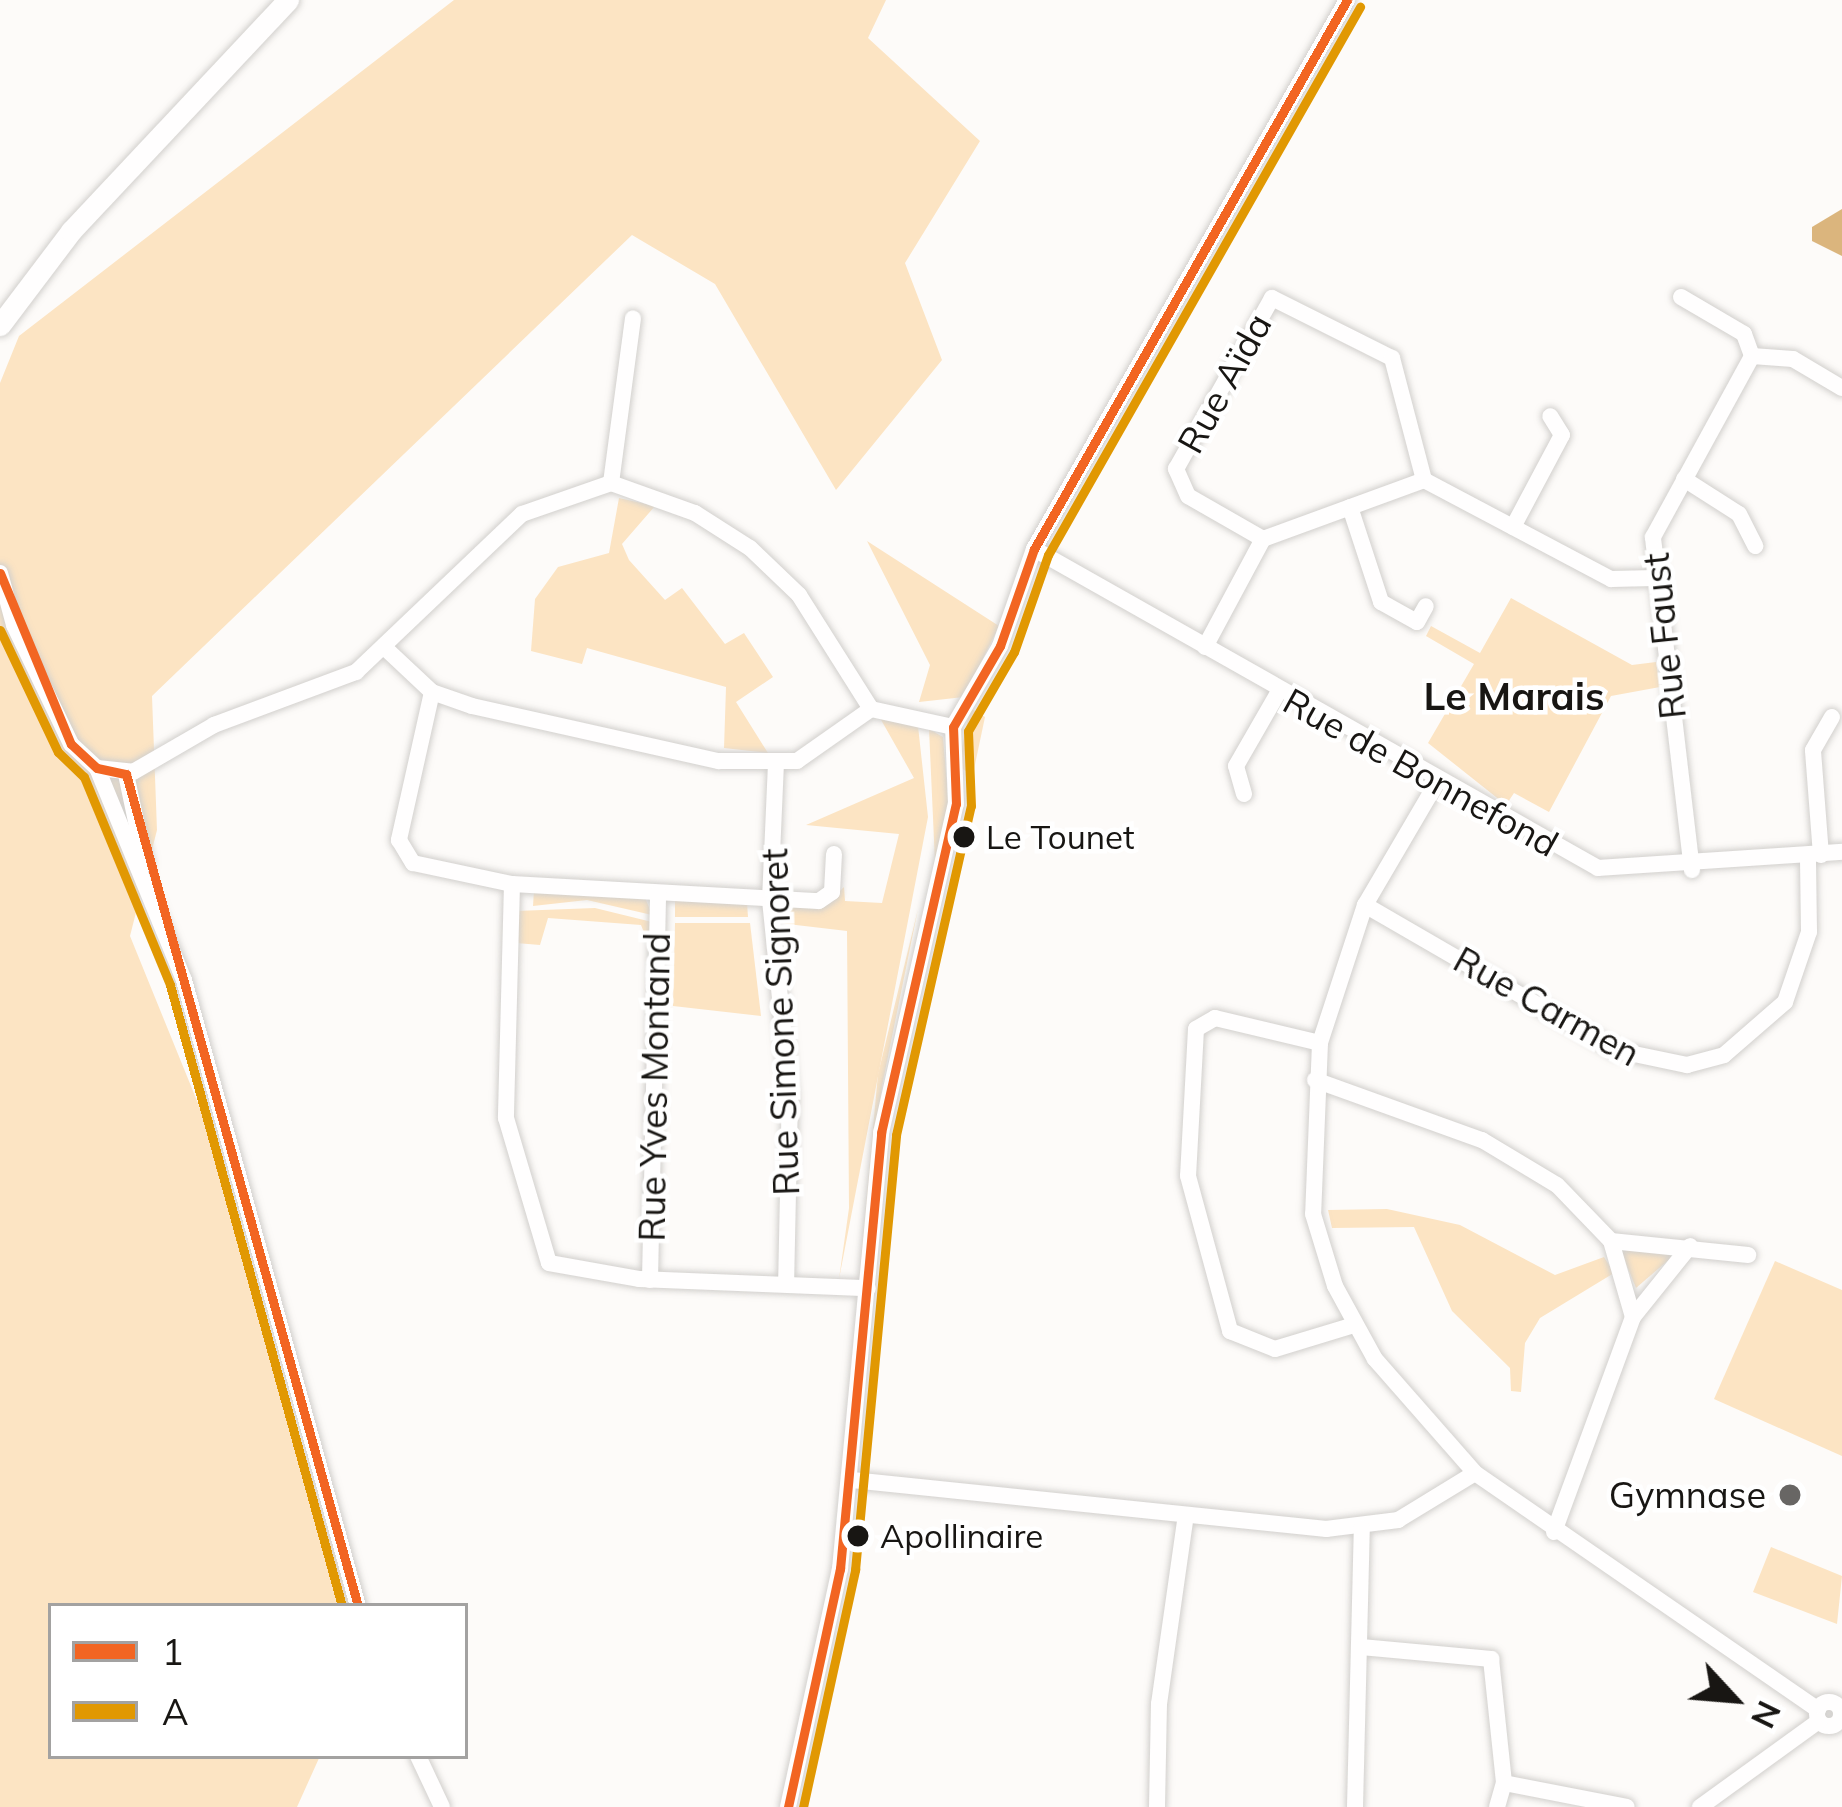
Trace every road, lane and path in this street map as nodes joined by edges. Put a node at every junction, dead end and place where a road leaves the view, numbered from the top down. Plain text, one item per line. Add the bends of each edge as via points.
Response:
1 (288, 0) edge
2 (1347, 0) edge
3 (1682, 297) dead end
4 (633, 318) dead end
5 (2, 320) edge
6 (1752, 356) junction
7 (1842, 388) edge
8 (1550, 416) dead end
9 (1684, 479) junction
10 (1424, 480) junction
11 (611, 483) junction
12 (1350, 507) junction
13 (1513, 527) junction
14 (1263, 539) junction
15 (1755, 546) dead end
16 (1034, 550) junction
17 (0, 573) edge
18 (1655, 578) junction
19 (1426, 606) dead end
20 (384, 647) junction
21 (1205, 647) junction
22 (432, 692) junction
23 (1279, 693) junction
24 (871, 709) junction
25 (1832, 717) dead end
26 (953, 727) junction
27 (776, 763) junction
28 (97, 768) junction
29 (126, 774) junction
30 (1436, 784) junction
31 (1244, 794) dead end
32 (1842, 852) edge
33 (835, 854) dead end
34 (1814, 856) junction
35 (1692, 870) junction
36 (512, 884) junction
37 (658, 893) junction
38 (770, 900) junction
39 (1365, 905) junction
40 (156, 906) junction
41 (1320, 1043) junction
42 (1315, 1080) junction
43 (1610, 1241) junction
44 (1690, 1246) junction
45 (1748, 1255) dead end
46 (650, 1280) junction
47 (786, 1282) junction
48 (868, 1288) junction
49 (1633, 1317) junction
50 (1354, 1325) junction
51 (1475, 1473) junction
52 (852, 1480) junction
53 (1186, 1514) junction
54 (1362, 1528) junction
55 (1554, 1532) junction
56 (357, 1603) edge
57 (1360, 1647) junction
58 (1818, 1715) junction
59 (1842, 1716) edge
60 (419, 1759) edge
61 (1504, 1784) junction
62 (1624, 1806) edge
63 (442, 1807) edge
64 (788, 1807) edge
65 (1157, 1807) edge
66 (1355, 1807) edge
67 (1497, 1807) edge
68 (1700, 1807) edge

1 - 5 main road
2 - 16 street
3 - 6 street via 1744,334
4 - 11 street
6 - 7 street via 1793,359
6 - 9 street, Rue Faust
8 - 13 street via 1562,435
9 - 15 street via 1739,514
9 - 18 street, Rue Faust via 1652,537
10 - 12 street
10 - 13 street
10 - 14 street, Rue Aïda via 1392,358 1272,298 1176,469 1188,496
11 - 20 street via 521,514
11 - 24 street via 695,513 749,548 799,595
12 - 14 street
12 - 19 street via 1381,602 1417,622
13 - 18 street via 1611,579
14 - 21 street
16 - 21 street, Rue de Bonnefond
16 - 26 street via 1000,646
17 - 28 street via 71,744
18 - 35 street, Rue Faust
20 - 22 street
20 - 29 street via 356,673 214,725
21 - 23 street, Rue de Bonnefond
22 - 27 street via 644,747
22 - 36 street via 405,856
23 - 30 street, Rue de Bonnefond
23 - 31 street via 1236,766
24 - 26 street
24 - 27 street via 834,742
25 - 34 street, Rue Carmen via 1813,750
26 - 48 street via 956,804 892,1055
27 - 38 street, Rue Simone Signoret
28 - 29 street
28 - 40 street
29 - 40 street
30 - 35 street, Rue de Bonnefond via 1598,868
30 - 39 street
32 - 34 street, Rue de Bonnefond
33 - 38 street via 828,898
34 - 35 street, Rue de Bonnefond
34 - 39 street, Rue Carmen via 1809,932 1785,1002 1724,1055 1687,1065 1615,1050
36 - 37 street
36 - 46 street via 506,1118 542,1252 556,1269
37 - 38 street
37 - 46 street, Rue Yves Montand
38 - 47 street, Rue Simone Signoret via 790,1097
39 - 41 street
40 - 56 street via 255,1214
41 - 42 street
41 - 50 street via 1215,1018 1196,1029 1188,1176 1229,1331 1276,1349
42 - 43 street via 1482,1140 1582,1204
42 - 50 street via 1313,1214
43 - 44 street
43 - 49 street
44 - 45 street
44 - 49 street
46 - 47 street
47 - 48 street
48 - 52 street
49 - 55 street
50 - 51 street
51 - 54 street via 1433,1506
51 - 55 street
52 - 53 street
52 - 64 street
53 - 54 street
53 - 65 street via 1159,1704
54 - 57 street
55 - 58 street
57 - 61 street via 1491,1659
57 - 66 street
58 - 59 street via 1832,1702
58 - 68 street
60 - 63 street
61 - 62 street
61 - 67 street

